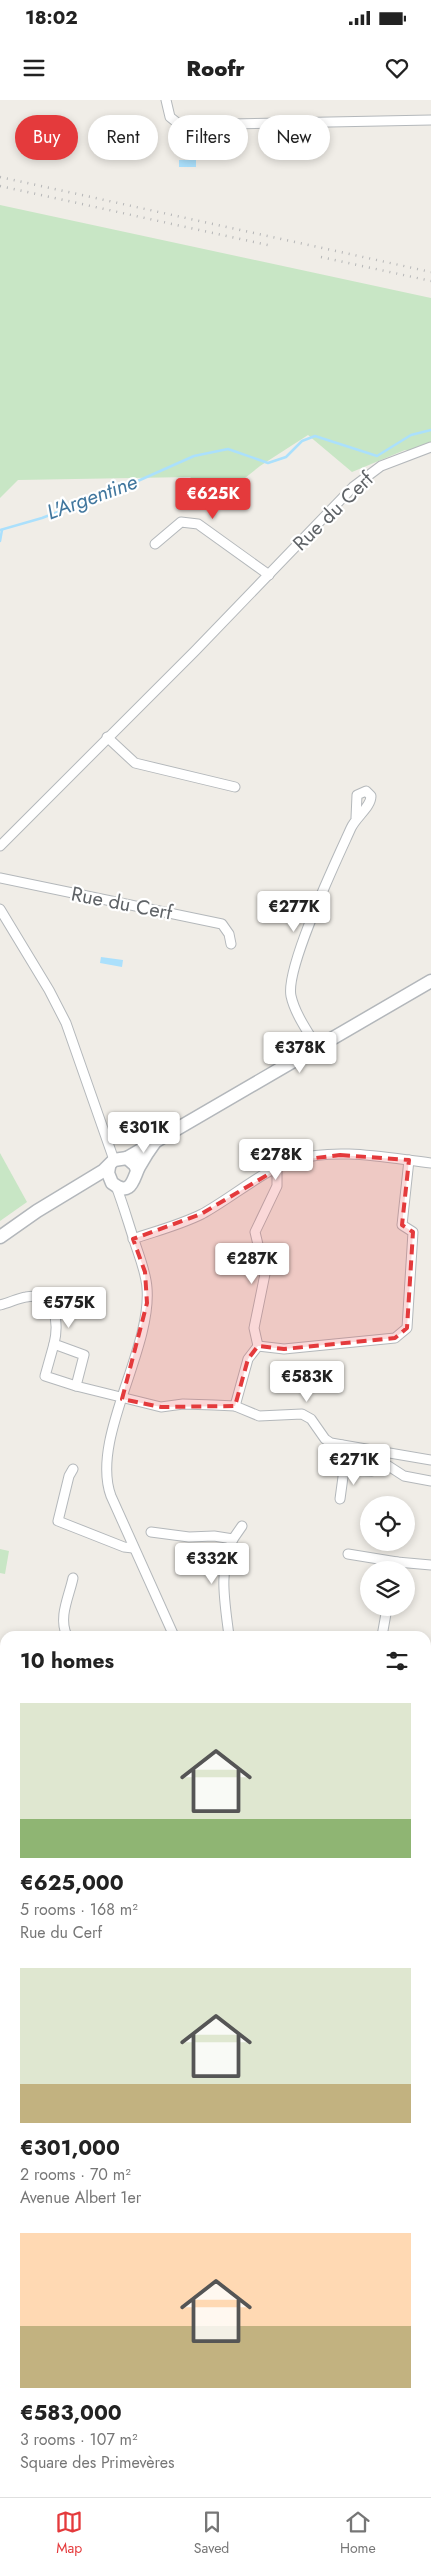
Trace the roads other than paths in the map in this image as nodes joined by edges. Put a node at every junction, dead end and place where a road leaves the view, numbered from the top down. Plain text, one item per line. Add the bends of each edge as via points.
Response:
1 (166, 100) edge
2 (431, 120) edge
3 (431, 447) edge
4 (155, 544) dead end
5 (269, 575) junction
6 (107, 737) junction
7 (235, 787) dead end
8 (356, 818) dead end
9 (0, 846) edge
10 (0, 878) edge
11 (0, 909) edge
12 (231, 944) dead end
13 (431, 981) edge
14 (317, 1047) junction
15 (154, 1142) junction
16 (409, 1160) junction
17 (431, 1163) edge
18 (277, 1167) junction
19 (137, 1170) junction
20 (117, 1173) junction
21 (0, 1237) edge
22 (133, 1239) junction
23 (0, 1305) edge
24 (54, 1344) junction
25 (258, 1346) junction
26 (76, 1386) junction
27 (122, 1398) junction
28 (235, 1406) junction
29 (342, 1445) junction
30 (387, 1453) junction
31 (431, 1460) edge
32 (387, 1464) junction
33 (73, 1468) dead end
34 (344, 1470) junction
35 (431, 1480) edge
36 (340, 1500) dead end
37 (242, 1526) dead end
38 (151, 1532) dead end
39 (233, 1539) junction
40 (133, 1548) junction
41 (348, 1554) dead end
42 (376, 1561) edge
43 (415, 1565) edge
44 (431, 1565) edge
45 (73, 1578) dead end
46 (386, 1616) edge
47 (66, 1631) edge
48 (172, 1631) edge
49 (228, 1631) edge
50 (383, 1631) edge

1 - 2 street via 166,110 180,125
3 - 5 street, Rue du Cerf via 395,459 365,477
4 - 5 street via 181,522 198,524
5 - 6 street, Rue du Cerf
6 - 7 street via 136,763
6 - 9 street, Rue du Cerf
8 - 14 street via 295,963 290,983 295,1008
10 - 12 street, Rue du Cerf via 222,924
11 - 20 street via 66,1023
13 - 14 main road
14 - 15 main road
15 - 19 main road
15 - 20 main road
16 - 17 street
16 - 18 street via 314,1155
16 - 25 street via 402,1225 413,1232 407,1328 395,1338 284,1349
18 - 22 street via 202,1214
18 - 25 street via 277,1186 255,1232 265,1274 254,1328
19 - 20 main road via 137,1177
19 - 20 main road via 132,1161
20 - 21 main road via 79,1186
20 - 22 street
22 - 27 street via 145,1272 147,1303
23 - 24 street via 28,1296 48,1302 58,1323
24 - 26 street via 84,1355
24 - 26 street via 44,1376
25 - 28 street via 248,1360
26 - 27 street
27 - 28 street via 161,1407 183,1404
27 - 40 street via 105,1476
28 - 29 street via 259,1416 302,1414 311,1419 325,1439
29 - 30 street
29 - 34 street
30 - 31 street
30 - 32 street
32 - 34 street via 372,1472
32 - 35 street via 404,1476
33 - 40 street via 58,1521
34 - 36 street
37 - 39 street
38 - 39 street
39 - 49 street via 224,1565
40 - 48 street
41 - 42 street
43 - 44 street
45 - 47 street via 63,1616
46 - 50 street

